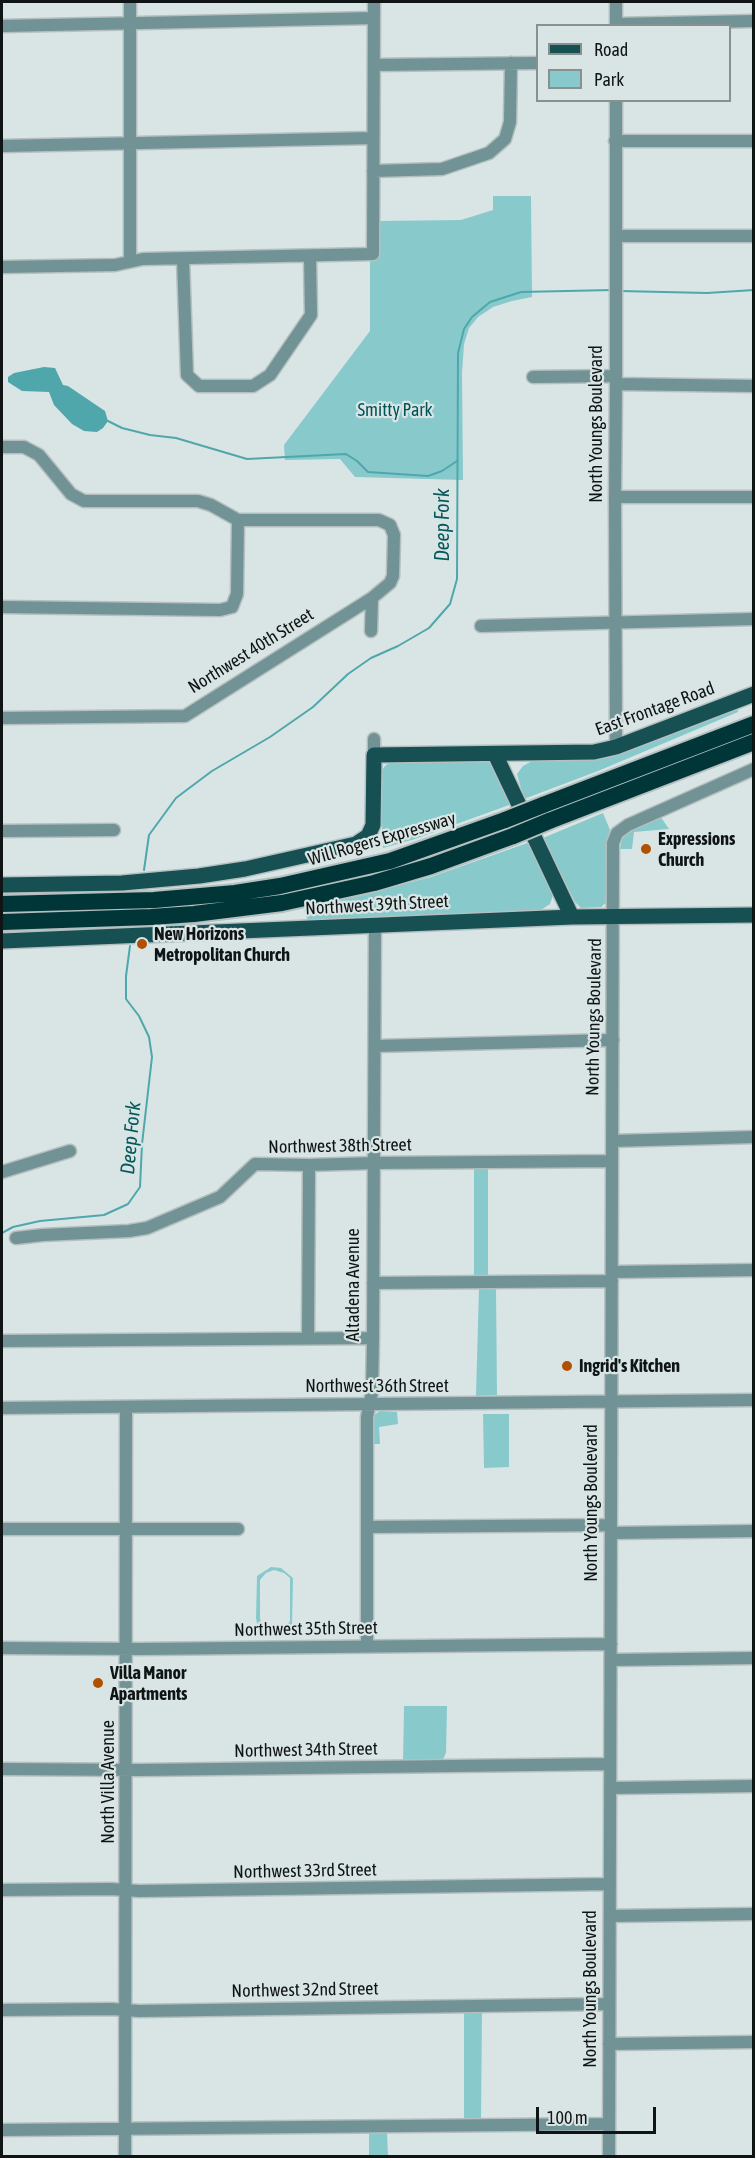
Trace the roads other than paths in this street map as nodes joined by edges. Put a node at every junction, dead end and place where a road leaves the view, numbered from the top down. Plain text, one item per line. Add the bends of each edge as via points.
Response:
1 (130, 2) edge
2 (374, 2) edge
3 (616, 2) edge
4 (374, 18) junction
5 (753, 21) edge
6 (130, 23) junction
7 (616, 24) edge
8 (650, 24) edge
9 (2, 26) edge
10 (511, 63) junction
11 (536, 63) edge
12 (374, 65) junction
13 (616, 102) edge
14 (374, 138) junction
15 (615, 141) junction
16 (753, 141) edge
17 (129, 144) junction
18 (2, 146) edge
19 (374, 171) junction
20 (616, 236) junction
21 (753, 236) edge
22 (310, 256) junction
23 (183, 259) junction
24 (130, 261) junction
25 (2, 267) edge
26 (533, 377) dead end
27 (616, 380) junction
28 (753, 386) edge
29 (2, 447) edge
30 (615, 497) junction
31 (753, 497) edge
32 (237, 520) junction
33 (372, 598) junction
34 (2, 607) edge
35 (753, 619) edge
36 (616, 623) junction
37 (481, 626) dead end
38 (371, 631) dead end
39 (753, 694) edge
40 (2, 718) edge
41 (753, 724) edge
42 (374, 739) dead end
43 (753, 742) edge
44 (616, 747) junction
45 (530, 753) junction
46 (495, 754) junction
47 (375, 755) junction
48 (753, 769) edge
49 (510, 785) junction
50 (546, 813) junction
51 (114, 830) dead end
52 (2, 831) edge
53 (2, 885) edge
54 (2, 904) edge
55 (753, 915) edge
56 (614, 916) junction
57 (572, 917) junction
58 (2, 922) edge
59 (375, 924) junction
60 (2, 941) edge
61 (613, 1040) junction
62 (375, 1046) junction
63 (753, 1137) edge
64 (612, 1140) junction
65 (70, 1151) dead end
66 (612, 1161) junction
67 (374, 1163) junction
68 (309, 1166) junction
69 (2, 1172) edge
70 (16, 1238) dead end
71 (753, 1270) edge
72 (612, 1276) junction
73 (373, 1283) junction
74 (308, 1338) junction
75 (372, 1338) junction
76 (2, 1341) edge
77 (753, 1400) edge
78 (611, 1402) junction
79 (369, 1404) junction
80 (126, 1407) junction
81 (2, 1408) edge
82 (368, 1527) junction
83 (238, 1528) dead end
84 (126, 1529) junction
85 (611, 1529) junction
86 (2, 1530) edge
87 (753, 1531) edge
88 (611, 1644) junction
89 (367, 1646) junction
90 (2, 1648) edge
91 (126, 1648) junction
92 (753, 1658) edge
93 (611, 1660) junction
94 (610, 1764) junction
95 (2, 1769) edge
96 (126, 1769) junction
97 (753, 1786) edge
98 (610, 1788) junction
99 (610, 1884) junction
100 (2, 1890) edge
101 (125, 1890) junction
102 (753, 1914) edge
103 (610, 1916) junction
104 (609, 2004) junction
105 (2, 2010) edge
106 (125, 2010) junction
107 (753, 2042) edge
108 (609, 2044) junction
109 (609, 2124) junction
110 (2, 2130) edge
111 (125, 2130) junction
112 (125, 2157) edge
113 (609, 2157) edge

1 - 6 street
2 - 4 street
3 - 7 street
4 - 6 street
4 - 12 street
5 - 8 street
6 - 9 street
6 - 17 street
10 - 11 street
10 - 12 street
10 - 19 street via 510,122 505,139 489,153 442,169
12 - 14 street
13 - 15 street, North Youngs Boulevard
14 - 17 street
14 - 19 street
15 - 16 street
15 - 20 street, North Youngs Boulevard
17 - 18 street
17 - 24 street
19 - 22 street via 374,254
20 - 21 street
20 - 27 street, North Youngs Boulevard
22 - 23 street
22 - 23 street via 312,315 270,375 253,386 199,386 187,375
23 - 24 street
24 - 25 street via 115,266
26 - 27 street
27 - 28 street
27 - 30 street, North Youngs Boulevard
29 - 32 street via 24,447 39,455 71,494 84,501 198,501
30 - 31 street
30 - 36 street, North Youngs Boulevard
32 - 33 street via 379,520 390,525 394,535 393,576
32 - 34 street via 237,594 232,607
33 - 38 street
33 - 40 street, Northwest 40th Street via 185,716
35 - 36 street
36 - 37 street
36 - 44 street, North Youngs Boulevard
39 - 44 main road, East Frontage Road
41 - 50 highway, Will Rogers Expressway
42 - 47 street
43 - 50 highway, Will Rogers Expressway
44 - 45 main road, East Frontage Road via 594,752
45 - 46 main road, East Frontage Road
45 - 49 main road via 515,765
46 - 47 main road
46 - 49 main road, North Youngs Boulevard
47 - 53 main road via 373,825 370,834 356,843 206,876 122,883
48 - 56 street, North Youngs Boulevard via 617,833 613,849
49 - 57 main road, North Youngs Boulevard
50 - 54 highway, Will Rogers Expressway, bridge via 505,820 390,861 280,886 154,900
50 - 58 highway, Will Rogers Expressway, bridge via 513,836 431,866 282,903 151,917
51 - 52 street
55 - 56 main road, Northwest 39th Street
56 - 57 main road, Northwest 39th Street
56 - 61 street, North Youngs Boulevard
57 - 59 main road, Northwest 39th Street
59 - 60 main road, Northwest 39th Street
59 - 62 street, Altadena Avenue
61 - 62 street
61 - 64 street, North Youngs Boulevard
62 - 67 street, Altadena Avenue
63 - 64 street
64 - 66 street, North Youngs Boulevard
65 - 69 street
66 - 67 street, Northwest 38th Street
66 - 72 street, North Youngs Boulevard
67 - 68 street, Northwest 38th Street
67 - 73 street, Altadena Avenue
68 - 70 street, Northwest 38th Street via 255,1164 220,1197 147,1228
68 - 74 street
71 - 72 street
72 - 73 street
72 - 78 street, North Youngs Boulevard
73 - 75 street, Altadena Avenue
74 - 75 street
74 - 76 street
75 - 79 street, Altadena Avenue
77 - 78 street, Northwest 36th Street
78 - 79 street, Northwest 36th Street
78 - 85 street, North Youngs Boulevard
79 - 80 street, Northwest 36th Street
79 - 82 street, Altadena Avenue
80 - 81 street, Northwest 36th Street
80 - 84 street, North Villa Avenue
82 - 85 street
82 - 89 street, Altadena Avenue
83 - 84 street
84 - 86 street
84 - 91 street, North Villa Avenue
85 - 87 street
85 - 88 street, North Youngs Boulevard
88 - 89 street, Northwest 35th Street
88 - 93 street, North Youngs Boulevard
89 - 91 street, Northwest 35th Street
90 - 91 street, Northwest 35th Street
91 - 96 street, North Villa Avenue
92 - 93 street
93 - 94 street, North Youngs Boulevard
94 - 96 street, Northwest 34th Street
94 - 98 street, North Youngs Boulevard
95 - 96 street, Northwest 34th Street
96 - 101 street, North Villa Avenue
97 - 98 street
98 - 99 street, North Youngs Boulevard
99 - 101 street, Northwest 33rd Street
99 - 103 street, North Youngs Boulevard
100 - 101 street, Northwest 33rd Street
101 - 106 street, North Villa Avenue
102 - 103 street
103 - 104 street, North Youngs Boulevard
104 - 106 street, Northwest 32nd Street
104 - 108 street, North Youngs Boulevard
105 - 106 street, Northwest 32nd Street
106 - 111 street, North Villa Avenue
107 - 108 street
108 - 109 street, North Youngs Boulevard
109 - 111 street
109 - 113 street, North Youngs Boulevard
110 - 111 street
111 - 112 street, North Villa Avenue

